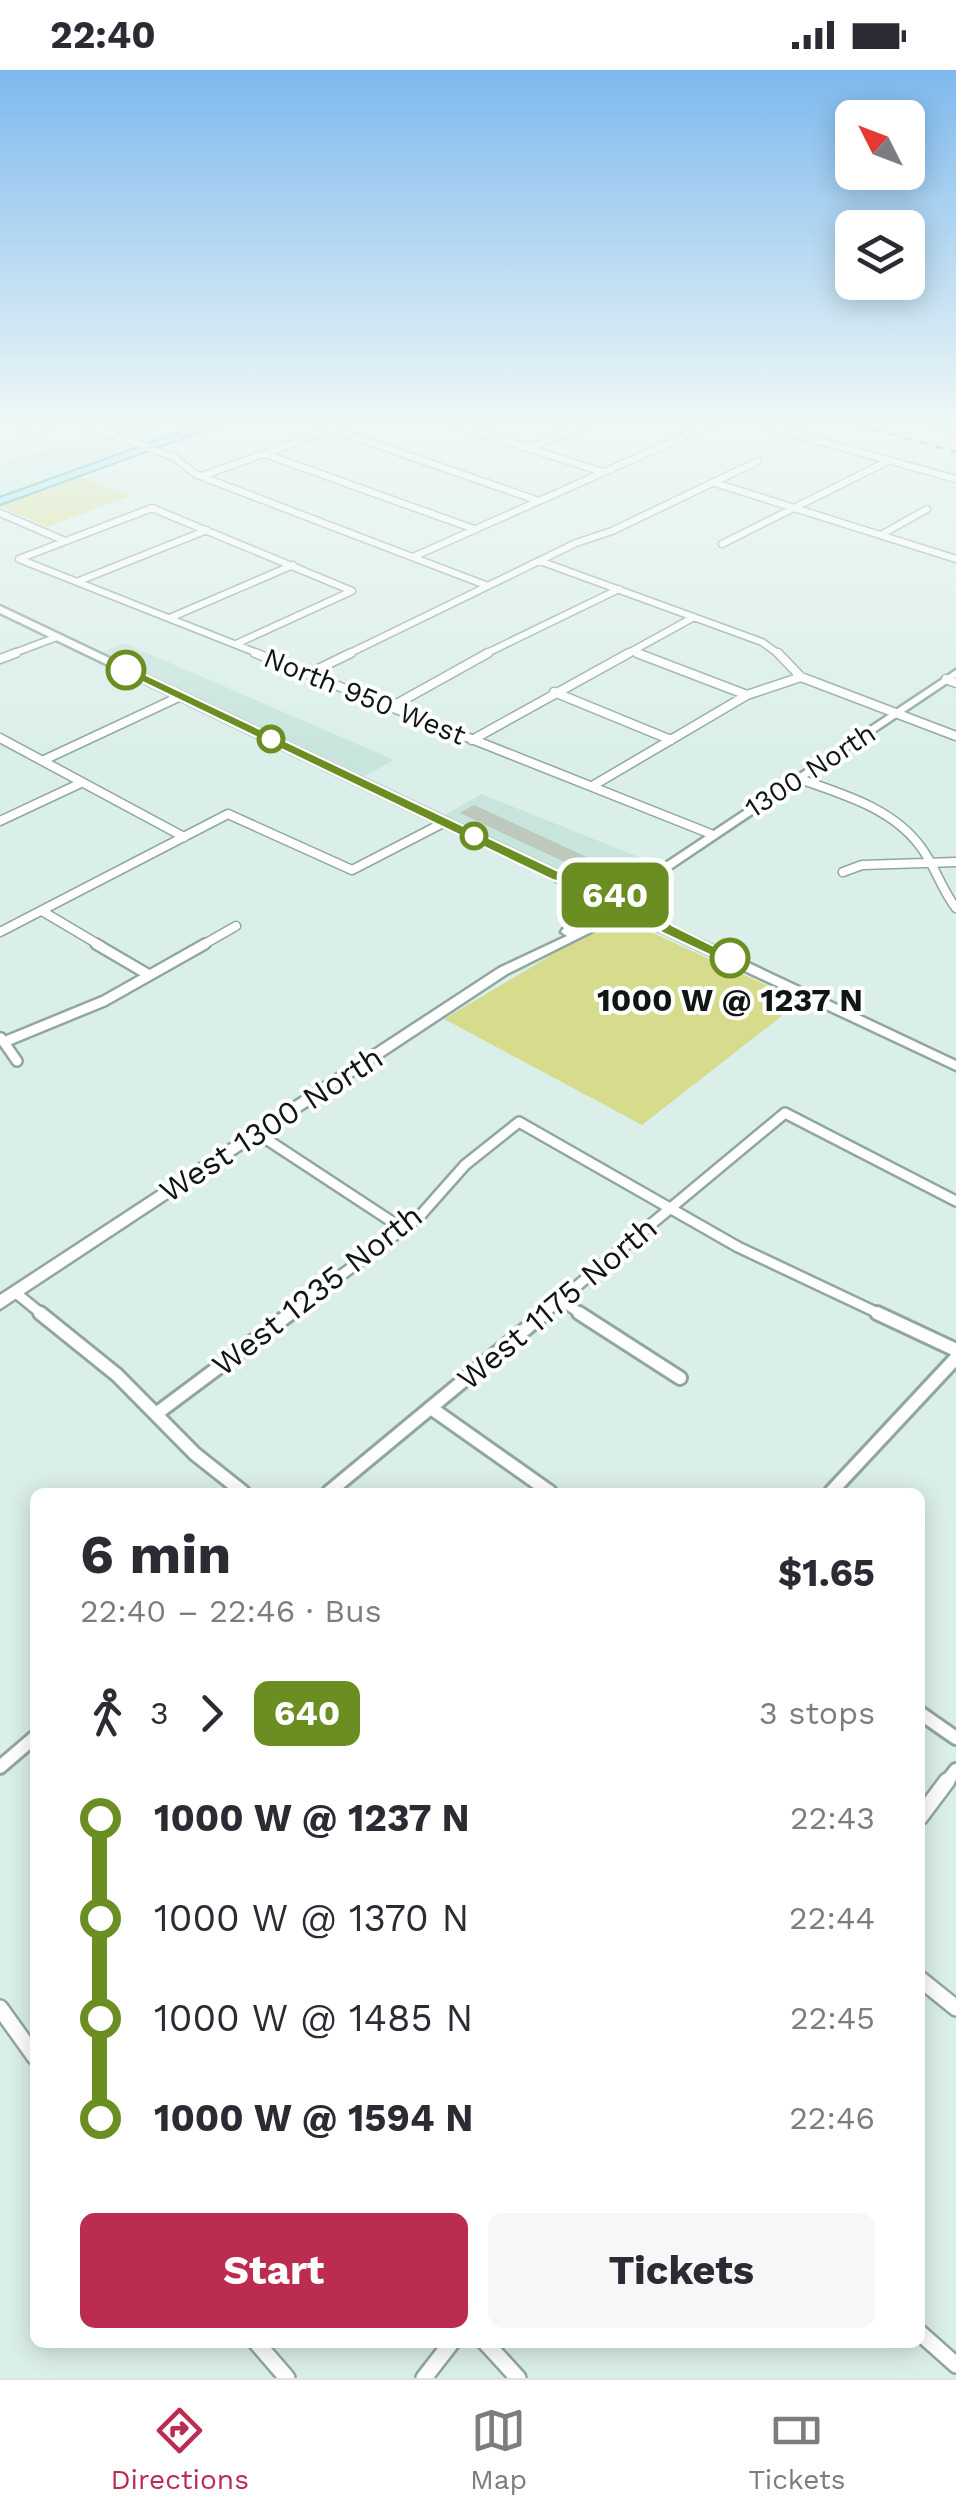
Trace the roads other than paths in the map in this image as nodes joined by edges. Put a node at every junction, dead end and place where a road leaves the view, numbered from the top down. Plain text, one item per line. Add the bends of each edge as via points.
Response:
1 (46, 533) edge
2 (87, 533) edge
3 (200, 533) edge
4 (214, 533) edge
5 (350, 533) edge
6 (469, 533) edge
7 (602, 533) edge
8 (745, 533) edge
9 (874, 533) edge
10 (885, 533) edge
11 (881, 535) junction
12 (65, 541) junction
13 (722, 544) dead end
14 (413, 557) junction
15 (956, 559) edge
16 (540, 561) junction
17 (293, 565) junction
18 (78, 582) junction
19 (488, 586) junction
20 (619, 590) junction
21 (0, 609) edge
22 (172, 617) junction
23 (694, 618) junction
24 (57, 636) junction
25 (236, 644) junction
26 (631, 650) junction
27 (0, 660) edge
28 (308, 674) junction
29 (802, 677) junction
30 (953, 678) edge
31 (554, 692) junction
32 (747, 695) junction
33 (181, 696) junction
34 (391, 707) junction
35 (896, 713) junction
36 (956, 736) edge
37 (0, 738) edge
38 (472, 740) junction
39 (671, 740) junction
40 (44, 760) junction
41 (797, 778) junction
42 (81, 783) junction
43 (594, 786) junction
44 (0, 821) edge
45 (445, 822) junction
46 (711, 834) junction
47 (184, 837) junction
48 (930, 862) junction
49 (956, 862) edge
50 (665, 868) junction
51 (843, 872) dead end
52 (557, 876) junction
53 (614, 895) junction
54 (599, 904) junction
55 (956, 908) edge
56 (42, 910) junction
57 (630, 911) junction
58 (236, 926) dead end
59 (0, 932) edge
60 (544, 950) junction
61 (150, 975) junction
62 (2, 1040) edge
63 (17, 1061) dead end
64 (956, 1066) edge
65 (257, 1133) junction
66 (956, 1201) edge
67 (670, 1208) junction
68 (403, 1230) junction
69 (16, 1293) junction
70 (560, 1300) junction
71 (0, 1303) edge
72 (956, 1350) edge
73 (956, 1358) edge
74 (680, 1378) dead end
75 (431, 1408) junction
76 (156, 1414) junction
77 (238, 1488) edge
78 (335, 1488) edge
79 (544, 1488) edge
80 (835, 1488) edge
81 (925, 1716) edge
82 (956, 1738) edge
83 (30, 1742) edge
84 (0, 1767) edge
85 (956, 1770) edge
86 (925, 1810) edge
87 (925, 1983) edge
88 (0, 2008) edge
89 (956, 2008) edge
90 (30, 2051) edge
91 (925, 2337) edge
92 (261, 2348) edge
93 (447, 2348) edge
94 (490, 2348) edge
95 (956, 2365) edge
96 (286, 2378) edge
97 (424, 2378) edge
98 (518, 2378) edge

1 - 12 street
2 - 12 street
3 - 18 street
4 - 17 street
5 - 14 street
6 - 14 street
7 - 16 street
8 - 13 street
9 - 11 street
10 - 11 street
11 - 15 street
12 - 18 street, North 950 West via 18,558
14 - 19 street
16 - 19 street
16 - 20 street
17 - 22 street
17 - 25 street via 352,591
18 - 22 street, North 950 West
19 - 28 street
20 - 23 street
20 - 34 street
21 - 24 street
22 - 25 street, North 950 West
23 - 26 street
23 - 29 street via 774,647
24 - 27 street
24 - 33 street
25 - 28 street, North 950 West
26 - 31 street
26 - 32 street
28 - 34 street, North 950 West
29 - 32 street
29 - 35 street
30 - 35 street, 1300 North
31 - 38 street
31 - 39 street
32 - 39 street
33 - 40 street
33 - 45 street
34 - 38 street, North 950 West
35 - 36 street
35 - 41 street, 1300 North
37 - 40 street
38 - 43 street, North 950 West
39 - 43 street
40 - 42 street
41 - 46 street, 1300 North
41 - 48 street via 888,816
42 - 44 street
42 - 47 street
43 - 46 street, North 950 West
45 - 47 street via 352,870 228,814
45 - 52 street
46 - 50 street, 1300 North
47 - 56 street
48 - 49 street
48 - 51 street
48 - 55 street
50 - 53 street, 1300 North
50 - 57 street, 1300 North
52 - 53 street
52 - 54 street
53 - 54 street, 1300 North
53 - 57 street via 631,898
54 - 57 street
54 - 60 street, West 1300 North
56 - 59 street
56 - 61 street
57 - 60 street, West 1300 North
57 - 64 street
58 - 61 street
60 - 65 street, West 1300 North
61 - 62 street via 104,1001
62 - 63 street
65 - 68 street
65 - 69 street, West 1300 North
66 - 67 street, West 1175 North via 785,1113
67 - 68 street, West 1235 North via 519,1122 464,1162
67 - 70 street, West 1175 North
67 - 72 street via 785,1271
68 - 76 street, West 1235 North
69 - 71 street, West 1300 North
69 - 76 street
70 - 74 street
70 - 75 street, West 1175 North
73 - 80 street
75 - 78 street, West 1175 North
75 - 79 street
76 - 77 street
81 - 82 street
83 - 84 street
85 - 86 street
87 - 89 street
88 - 90 street
91 - 95 street
92 - 96 street
93 - 97 street
94 - 98 street

